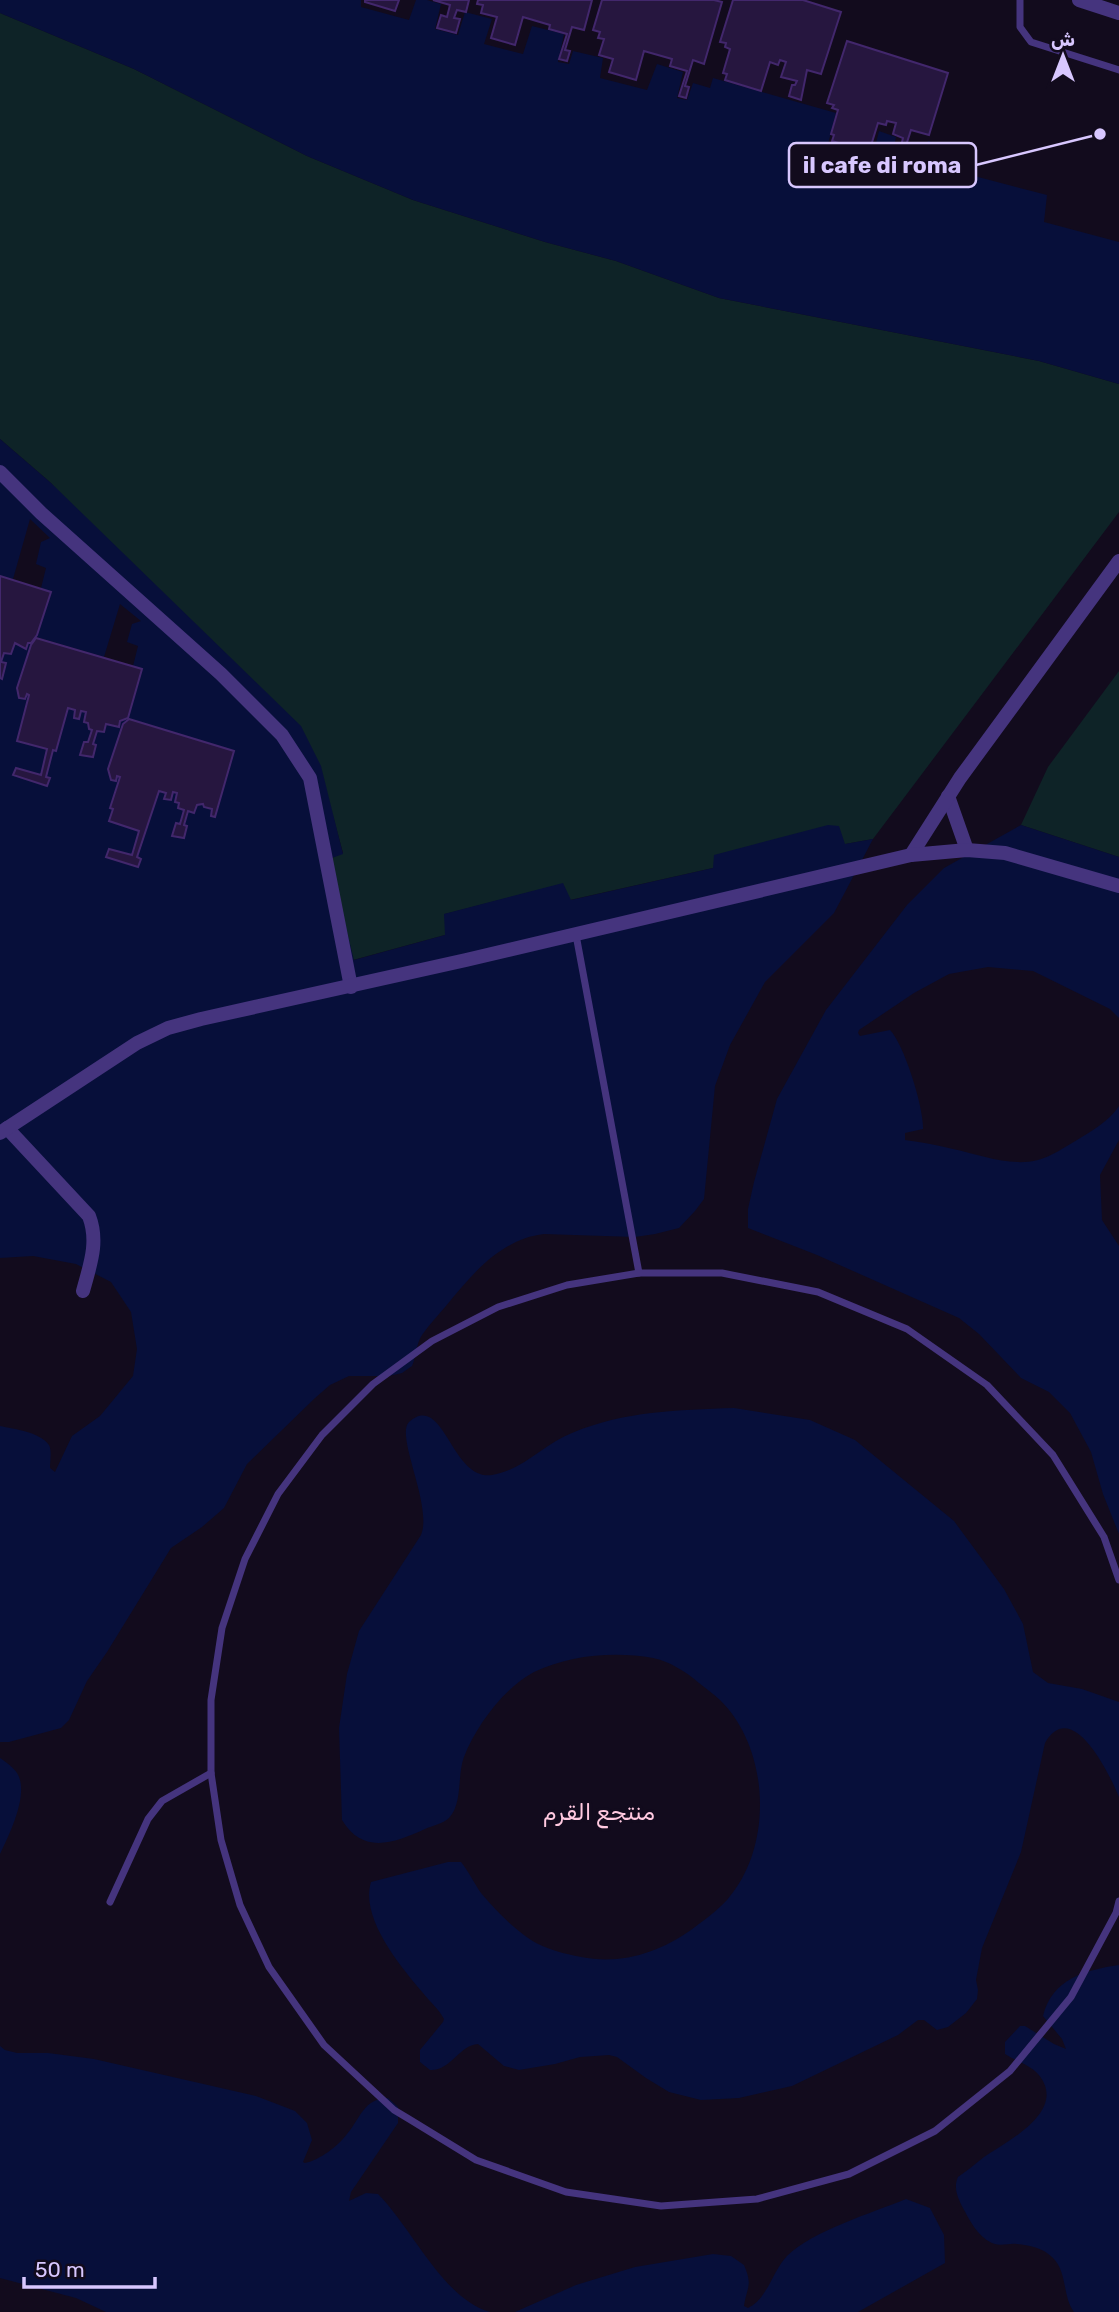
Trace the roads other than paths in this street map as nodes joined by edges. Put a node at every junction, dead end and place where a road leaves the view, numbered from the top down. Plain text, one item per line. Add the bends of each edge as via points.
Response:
1 (1020, 0) edge
2 (1079, 0) edge
3 (1119, 13) edge
4 (1119, 70) edge
5 (0, 472) edge
6 (1119, 561) edge
7 (948, 796) junction
8 (967, 849) junction
9 (911, 855) junction
10 (1119, 886) edge
11 (576, 934) junction
12 (351, 987) junction
13 (3, 1130) edge
14 (639, 1273) junction
15 (84, 1287) dead end
16 (1119, 1580) edge
17 (211, 1773) junction
18 (1119, 1901) edge
19 (110, 1902) dead end

1 - 4 lane via 1020,27 1031,42
2 - 3 street
5 - 12 street via 282,734 310,778
6 - 7 street
7 - 8 street
7 - 9 street
8 - 9 street
8 - 10 street via 1006,853
9 - 11 street
11 - 12 street
11 - 14 lane
12 - 13 street via 168,1028 137,1043
13 - 15 street via 89,1216 94,1245
14 - 16 lane via 722,1273 818,1292 907,1329 987,1385 1053,1455 1104,1537
14 - 17 lane via 567,1285 498,1307 432,1341 373,1384 321,1435 278,1494 245,1559 222,1628 211,1700
17 - 18 lane via 220,1840 240,1905 269,1967 324,2045 394,2110 476,2160 566,2192 661,2206 757,2199 849,2174 935,2131 1010,2071 1071,1997
17 - 19 lane via 162,1801 148,1819

